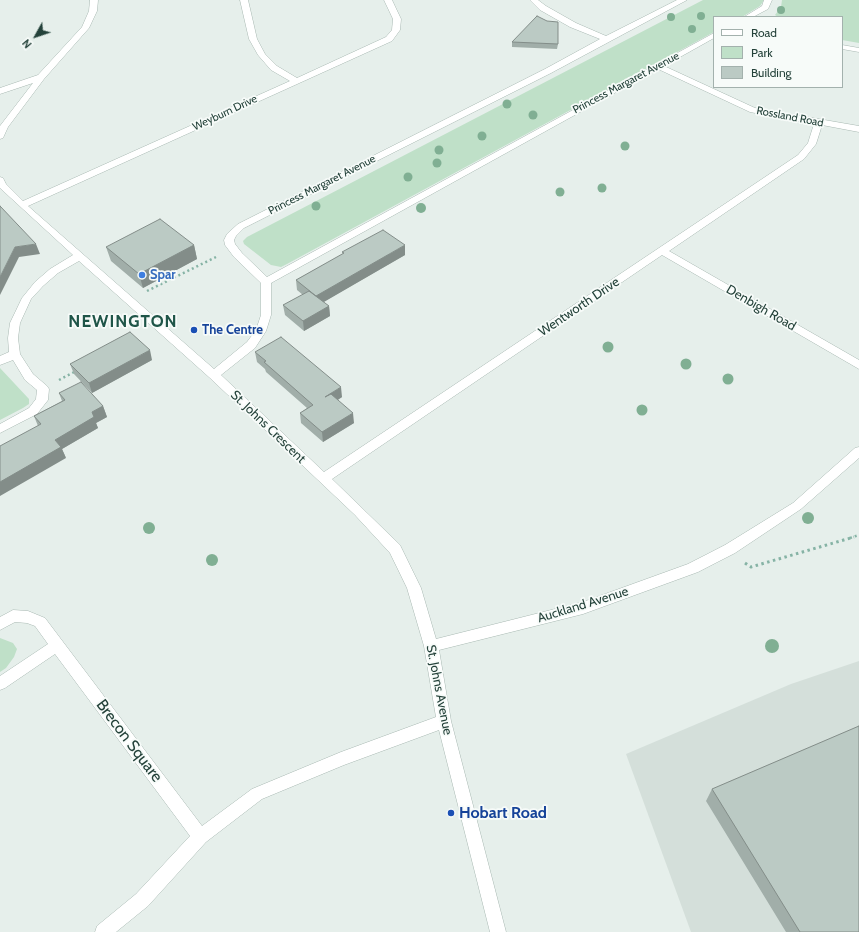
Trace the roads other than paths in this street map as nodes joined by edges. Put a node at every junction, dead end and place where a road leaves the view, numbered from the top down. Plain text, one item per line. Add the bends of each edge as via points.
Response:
1 (94, 0) edge
2 (244, 0) edge
3 (388, 0) edge
4 (534, 0) edge
5 (684, 0) edge
6 (768, 0) edge
7 (754, 16) edge
8 (713, 36) edge
9 (606, 39) junction
10 (843, 47) edge
11 (859, 50) edge
12 (658, 66) junction
13 (41, 77) junction
14 (295, 80) junction
15 (0, 91) edge
16 (819, 122) junction
17 (859, 129) edge
18 (0, 136) edge
19 (0, 180) edge
20 (22, 205) junction
21 (662, 251) junction
22 (79, 256) junction
23 (266, 282) junction
24 (15, 354) junction
25 (0, 361) edge
26 (859, 365) edge
27 (214, 375) junction
28 (0, 429) edge
29 (859, 451) edge
30 (323, 479) junction
31 (0, 624) edge
32 (57, 645) junction
33 (430, 646) junction
34 (0, 684) edge
35 (444, 721) junction
36 (200, 837) junction
37 (103, 932) edge
38 (498, 932) edge

1 - 13 street via 93,11 85,28
2 - 14 street via 253,39 262,55 274,68
3 - 14 street, Weyburn Drive via 397,19 396,30 390,39
4 - 9 street via 573,25
5 - 9 street, Princess Margaret Avenue
6 - 7 street via 765,8
8 - 12 street, Princess Margaret Avenue
9 - 23 street, Princess Margaret Avenue via 548,71 241,226 232,234 230,245
10 - 11 street
12 - 16 street, Rossland Road via 753,110
12 - 23 street, Princess Margaret Avenue
13 - 15 street
13 - 18 street via 4,126
14 - 20 street, Weyburn Drive
16 - 17 street, Rossland Road
16 - 21 street, Wentworth Drive via 812,144 801,157
19 - 20 street
20 - 22 street, St. Johns Crescent
21 - 26 street, Denbigh Road
21 - 30 street, Wentworth Drive
22 - 24 street via 54,271 27,298 15,323
22 - 27 street, St. Johns Crescent
23 - 27 street via 266,315 262,331 251,345
24 - 25 street
24 - 28 street via 29,377 43,389 42,400 33,410
27 - 30 street, St. Johns Crescent
29 - 33 street, Auckland Avenue via 797,506 730,549 693,568 583,608
30 - 33 street, St. Johns Avenue via 395,549 414,588
31 - 32 street, Brecon Square via 12,616 28,616 40,622
32 - 34 street
32 - 36 street, Brecon Square
33 - 35 street, St. Johns Avenue
35 - 36 street via 341,759 257,794
35 - 38 street, St. Johns Avenue
36 - 37 street via 142,900

